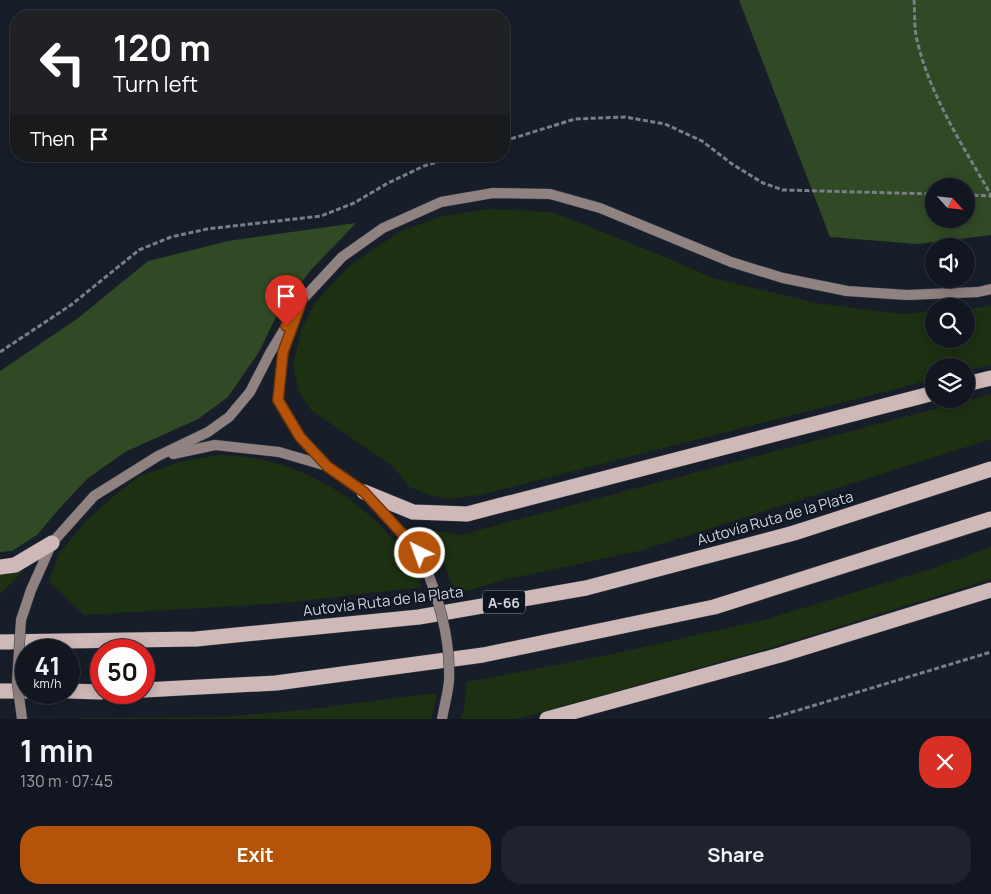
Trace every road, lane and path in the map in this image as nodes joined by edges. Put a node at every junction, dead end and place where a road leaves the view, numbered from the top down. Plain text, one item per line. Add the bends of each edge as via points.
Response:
1 (914, 0) edge
2 (510, 139) edge
3 (438, 162) edge
4 (925, 194) edge
5 (975, 195) edge
6 (991, 196) edge
7 (991, 289) edge
8 (302, 300) junction
9 (0, 352) edge
10 (991, 378) edge
11 (975, 382) edge
12 (925, 395) edge
13 (158, 456) junction
14 (328, 467) junction
15 (991, 469) edge
16 (364, 492) junction
17 (991, 519) edge
18 (52, 543) junction
19 (0, 567) edge
20 (991, 590) edge
21 (0, 642) edge
22 (991, 652) edge
23 (155, 689) edge
24 (0, 691) edge
25 (15, 691) edge
26 (22, 719) edge
27 (442, 719) edge
28 (547, 719) edge
29 (769, 719) edge

1 - 6 path via 916,34 926,69 950,124
2 - 4 path via 575,119 625,117 665,124 702,141 755,178 783,190
3 - 9 path via 321,216 206,229 171,237 139,250 71,305
5 - 6 path
7 - 8 main road via 907,295 847,291 783,278 731,262 600,208 550,194 493,193 441,202 383,228 342,257
8 - 13 main road via 250,392 229,417 208,432
8 - 14 main road via 283,352 278,400 300,437
10 - 11 highway
12 - 16 highway via 467,514 413,512
13 - 14 main road via 215,445 279,452
13 - 18 main road via 94,496
14 - 16 main road
15 - 21 highway, Autovía Ruta de la Plata / A-66 via 794,533 586,588 419,617 196,639
16 - 27 main road, bridge via 420,553 435,588 446,631 449,681
17 - 23 highway via 714,607 482,655 276,683
18 - 19 highway via 15,565
18 - 26 main road, bridge via 21,620 17,681
20 - 28 highway via 780,655
22 - 29 path
24 - 25 highway

